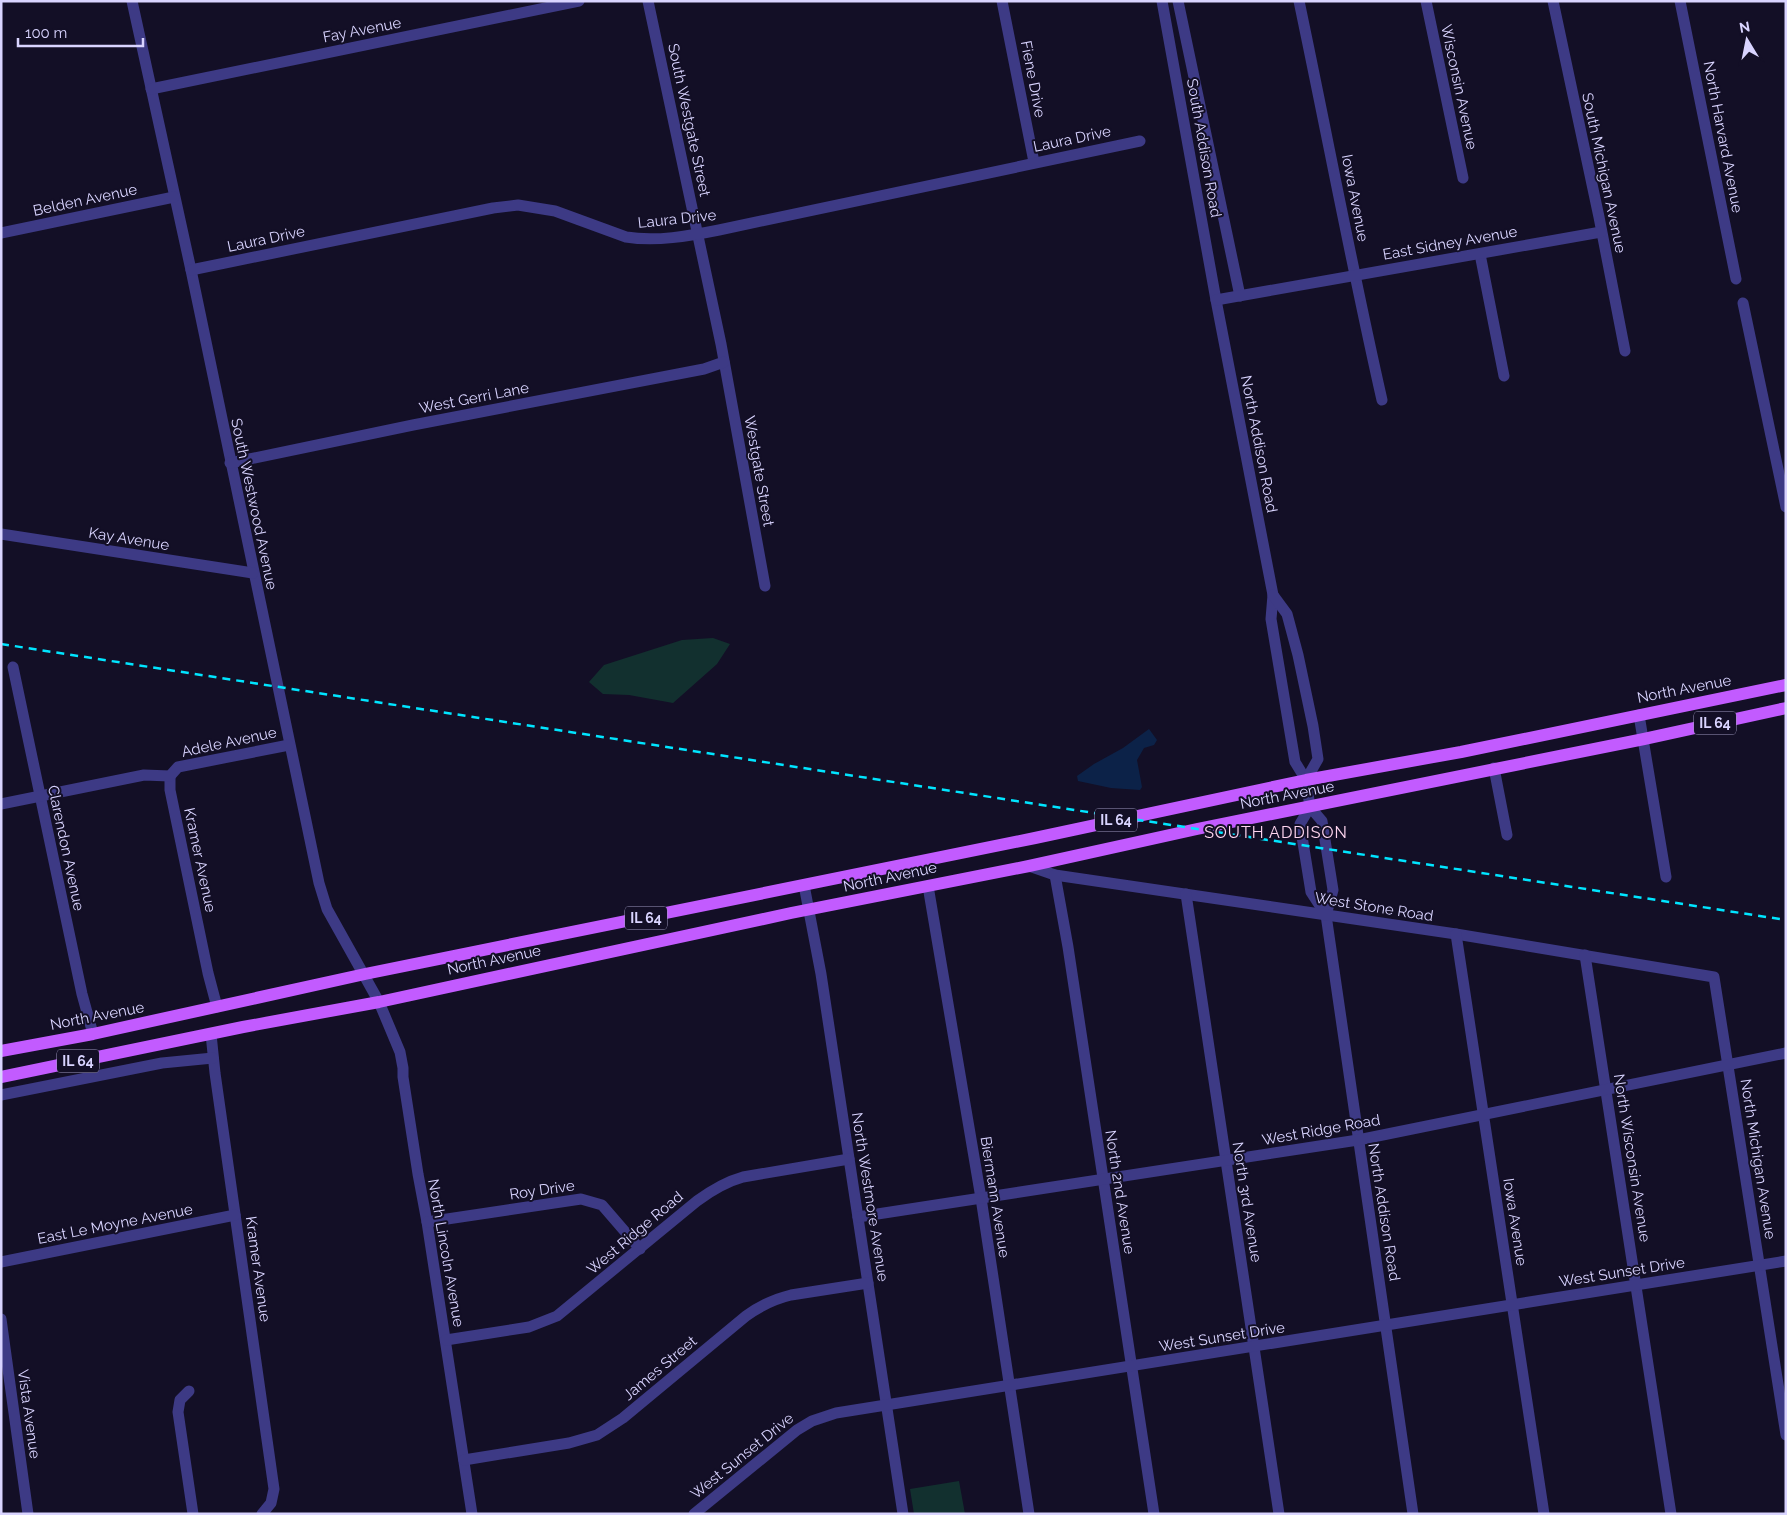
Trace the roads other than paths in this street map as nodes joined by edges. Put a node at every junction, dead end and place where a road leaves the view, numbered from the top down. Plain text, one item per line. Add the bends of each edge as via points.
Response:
1 (132, 1) edge
2 (579, 1) edge
3 (648, 1) edge
4 (1002, 1) edge
5 (1162, 1) edge
6 (1178, 1) edge
7 (1299, 1) edge
8 (1426, 1) edge
9 (1553, 1) edge
10 (1680, 1) edge
11 (151, 88) junction
12 (1140, 141) dead end
13 (1034, 162) junction
14 (1463, 178) dead end
15 (174, 197) junction
16 (1601, 232) junction
17 (1, 233) edge
18 (698, 234) junction
19 (1480, 254) junction
20 (191, 270) junction
21 (1354, 274) junction
22 (1736, 279) dead end
23 (1240, 296) junction
24 (1216, 300) junction
25 (1743, 303) dead end
26 (1625, 351) dead end
27 (724, 362) junction
28 (1504, 376) dead end
29 (1382, 400) dead end
30 (230, 463) junction
31 (1786, 507) edge
32 (1, 534) edge
33 (253, 573) junction
34 (765, 586) dead end
35 (1273, 594) junction
36 (13, 667) dead end
37 (1786, 686) edge
38 (1786, 708) edge
39 (1638, 715) junction
40 (1644, 739) junction
41 (290, 745) junction
42 (1494, 768) junction
43 (170, 776) junction
44 (1306, 780) junction
45 (39, 796) junction
46 (1, 804) edge
47 (1310, 808) junction
48 (1507, 835) dead end
49 (1029, 866) junction
50 (1055, 875) junction
51 (1666, 876) dead end
52 (804, 885) junction
53 (928, 886) junction
54 (1186, 894) junction
55 (808, 910) junction
56 (1326, 915) junction
57 (1456, 934) junction
58 (1585, 955) junction
59 (365, 974) junction
60 (1714, 976) joint
61 (379, 1002) junction
62 (217, 1007) junction
63 (93, 1034) junction
64 (211, 1034) junction
65 (1, 1051) edge
66 (1786, 1053) edge
67 (213, 1058) junction
68 (1728, 1064) junction
69 (1, 1077) edge
70 (1606, 1089) junction
71 (1, 1095) edge
72 (1483, 1114) junction
73 (1358, 1140) junction
74 (849, 1159) junction
75 (1226, 1160) junction
76 (1103, 1179) junction
77 (981, 1198) junction
78 (235, 1215) junction
79 (858, 1217) junction
80 (428, 1222) junction
81 (640, 1249) junction
82 (1786, 1261) edge
83 (1, 1262) edge
84 (1759, 1266) junction
85 (868, 1283) junction
86 (1636, 1285) junction
87 (1512, 1305) junction
88 (1, 1319) edge
89 (1386, 1326) junction
90 (446, 1340) junction
91 (1254, 1347) junction
92 (1132, 1367) junction
93 (1009, 1386) junction
94 (189, 1390) dead end
95 (886, 1405) junction
96 (1786, 1435) edge
97 (464, 1460) junction
98 (266, 1511) edge
99 (28, 1514) edge
100 (193, 1514) edge
101 (472, 1514) edge
102 (694, 1514) edge
103 (903, 1514) edge
104 (1029, 1514) edge
105 (1154, 1514) edge
106 (1279, 1514) edge
107 (1413, 1514) edge
108 (1544, 1514) edge
109 (1671, 1514) edge

1 - 11 street, South Westwood Avenue
2 - 11 street, Fay Avenue
3 - 18 street, South Westgate Street
4 - 13 street, Fiene Drive
5 - 24 street, South Addison Road
6 - 23 street, South Addison Road
7 - 21 street, Iowa Avenue
8 - 14 street, Wisconsin Avenue
9 - 16 street, South Michigan Avenue
10 - 22 street, North Harvard Avenue
11 - 15 street, South Westwood Avenue
12 - 13 street, Laura Drive
13 - 18 street, Laura Drive
15 - 17 street, Belden Avenue
15 - 20 street, South Westwood Avenue
16 - 19 street, East Sidney Avenue
16 - 26 street, South Michigan Avenue
18 - 20 street, Laura Drive via 631,238 555,211 518,205
18 - 27 street, South Westgate Street
19 - 21 street, East Sidney Avenue
19 - 28 street
20 - 30 street, South Westwood Avenue
21 - 23 street, East Sidney Avenue
21 - 29 street, Iowa Avenue
23 - 24 street, East Sidney Avenue
24 - 35 street, North Addison Road
25 - 31 street
27 - 30 street, West Gerri Lane via 704,369
27 - 34 street, Westgate Street
30 - 33 street, South Westwood Avenue
32 - 33 street, Kay Avenue
33 - 41 street, South Westwood Avenue
35 - 44 street, North Addison Road via 1271,619 1286,715 1295,762
35 - 44 street, North Addison Road via 1286,614 1313,726 1318,759
36 - 45 street, Clarendon Avenue
37 - 39 main road, North Avenue / IL 64
38 - 40 main road, North Avenue / IL 64
39 - 40 street
39 - 44 main road, North Avenue / IL 64
40 - 42 main road, North Avenue / IL 64
40 - 51 street
41 - 43 street, Adele Avenue via 178,767
41 - 59 street, South Westwood Avenue via 326,909
42 - 47 main road, North Avenue / IL 64
42 - 48 street
43 - 45 street, Adele Avenue via 144,775
43 - 62 street, Kramer Avenue via 170,790
44 - 47 street, North Addison Road
44 - 52 main road, North Avenue / IL 64
45 - 46 street, Adele Avenue
45 - 63 street, Clarendon Avenue
47 - 49 main road, North Avenue / IL 64
47 - 56 street, North Addison Road via 1322,821 1327,849 1333,890
47 - 56 street, North Addison Road via 1300,824 1311,892
49 - 50 street, West Stone Road
49 - 53 main road, North Avenue / IL 64
50 - 54 street, West Stone Road
50 - 76 street, North 2nd Avenue
52 - 55 street, North Westmore Avenue
52 - 59 main road, North Avenue / IL 64
53 - 55 main road, North Avenue / IL 64
53 - 77 street, Biermann Avenue
54 - 56 street, West Stone Road
54 - 75 street, North 3rd Avenue
55 - 61 main road, North Avenue / IL 64
55 - 74 street, North Westmore Avenue
56 - 57 street, West Stone Road
56 - 73 street, North Addison Road
57 - 58 street, West Stone Road
57 - 72 street, Iowa Avenue
58 - 60 street, West Stone Road
58 - 70 street, North Wisconsin Avenue
59 - 61 street, South Westwood Avenue
59 - 62 main road, North Avenue / IL 64
60 - 68 street, North Michigan Avenue
61 - 64 main road, North Avenue / IL 64
61 - 80 street, North Lincoln Avenue via 400,1052
62 - 63 main road, North Avenue / IL 64
63 - 65 main road, North Avenue / IL 64
64 - 67 street, Kramer Avenue
64 - 69 main road, North Avenue / IL 64
66 - 68 street, West Ridge Road
67 - 71 street via 162,1062
67 - 78 street, Kramer Avenue
68 - 70 street, West Ridge Road
68 - 84 street, North Michigan Avenue
70 - 72 street, West Ridge Road
70 - 86 street, North Wisconsin Avenue
72 - 73 street, West Ridge Road
72 - 87 street, Iowa Avenue
73 - 75 street, West Ridge Road
73 - 89 street, North Addison Road
74 - 79 street, North Westmore Avenue
74 - 81 street, West Ridge Road via 728,1181 697,1201
75 - 76 street, West Ridge Road
75 - 91 street, North 3rd Avenue
76 - 77 street, West Ridge Road
76 - 92 street, North 2nd Avenue
77 - 79 street, West Ridge Road
77 - 93 street, Biermann Avenue
78 - 83 street, East Le Moyne Avenue
78 - 98 street, Kramer Avenue via 274,1488
79 - 85 street, North Westmore Avenue
80 - 81 street, Roy Drive via 581,1199 602,1205
80 - 90 street, North Lincoln Avenue
81 - 90 street, West Ridge Road via 568,1309 550,1320 529,1327
82 - 84 street, West Sunset Drive
84 - 86 street, West Sunset Drive
84 - 96 street, North Michigan Avenue
85 - 95 street, North Westmore Avenue
85 - 97 street, James Street via 791,1295 760,1306 598,1435 568,1444
86 - 87 street, West Sunset Drive
86 - 109 street, North Wisconsin Avenue
87 - 89 street, West Sunset Drive
87 - 108 street, Iowa Avenue
88 - 99 street, Vista Avenue
89 - 91 street, West Sunset Drive
89 - 107 street, North Addison Road
90 - 97 street, North Lincoln Avenue
91 - 92 street, West Sunset Drive
91 - 106 street, North 3rd Avenue
92 - 93 street, West Sunset Drive
92 - 105 street, North 2nd Avenue
93 - 95 street, West Sunset Drive
93 - 104 street, Biermann Avenue
94 - 100 street via 180,1400 178,1412
95 - 102 street, West Sunset Drive via 836,1413 806,1424
95 - 103 street, North Westmore Avenue
97 - 101 street, North Lincoln Avenue

